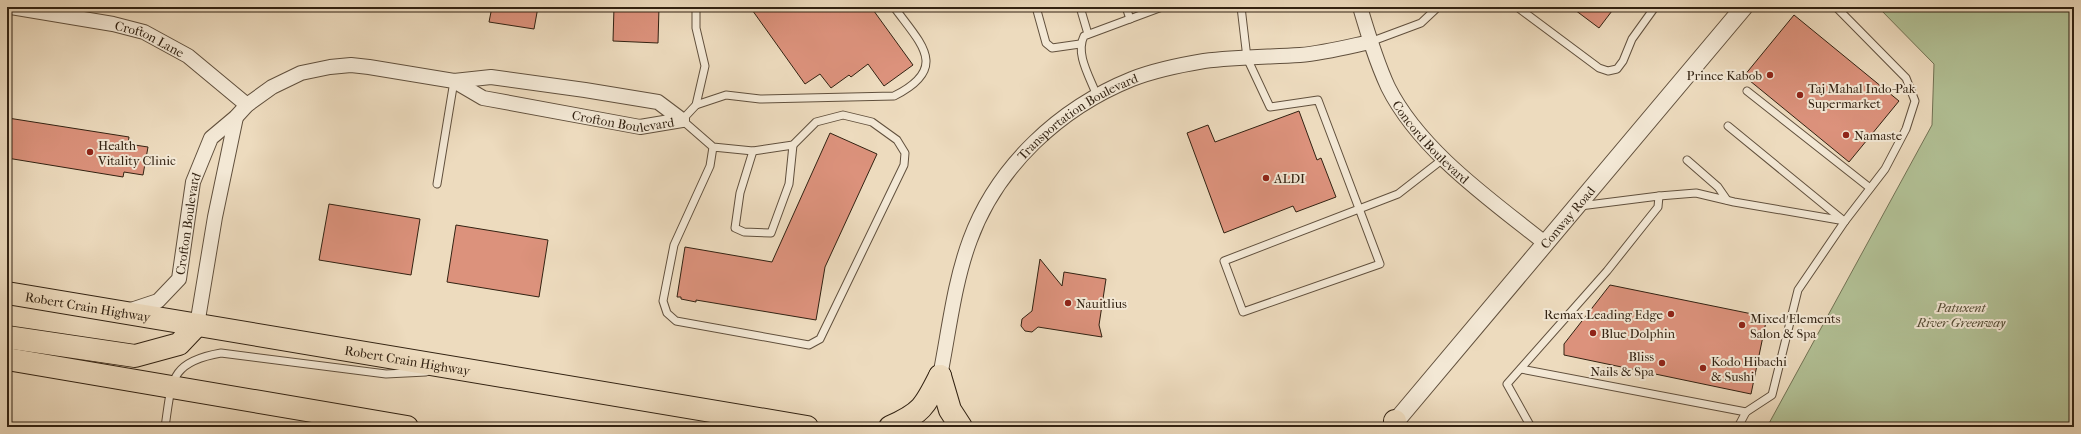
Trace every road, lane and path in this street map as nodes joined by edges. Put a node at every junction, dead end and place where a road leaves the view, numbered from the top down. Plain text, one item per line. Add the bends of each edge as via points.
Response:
1 (11, 7) edge
2 (696, 7) edge
3 (894, 7) edge
4 (1036, 7) edge
5 (1080, 7) edge
6 (1126, 7) edge
7 (1162, 7) edge
8 (1242, 7) edge
9 (1360, 7) edge
10 (1438, 7) edge
11 (1517, 7) edge
12 (1655, 7) edge
13 (1744, 7) edge
14 (1836, 7) edge
15 (33, 9) edge
16 (1130, 19) junction
17 (1088, 34) junction
18 (1370, 42) junction
19 (1080, 44) junction
20 (1246, 58) junction
21 (454, 81) junction
22 (1747, 91) dead end
23 (1097, 96) junction
24 (247, 105) junction
25 (696, 105) junction
26 (236, 117) junction
27 (682, 120) junction
28 (1728, 126) dead end
29 (793, 145) junction
30 (713, 148) junction
31 (753, 151) junction
32 (1443, 159) junction
33 (1688, 160) dead end
34 (437, 184) dead end
35 (1870, 188) junction
36 (1659, 196) junction
37 (1727, 200) junction
38 (1577, 206) junction
39 (1360, 210) junction
40 (1845, 221) junction
41 (1546, 244) junction
42 (7, 293) edge
43 (124, 313) junction
44 (197, 325) junction
45 (7, 337) edge
46 (7, 359) edge
47 (1521, 369) junction
48 (472, 371) junction
49 (940, 376) junction
50 (171, 387) junction
51 (1746, 412) junction
52 (1394, 425) edge
53 (165, 427) edge
54 (408, 427) edge
55 (807, 427) edge
56 (890, 427) edge
57 (961, 427) edge
58 (1531, 427) edge
59 (1738, 427) edge

1 - 15 street, Crofton Lane
2 - 25 lane via 696,28 705,66
3 - 25 lane via 923,47 927,60 923,74 908,89 894,96 760,99 726,95
4 - 19 lane via 1046,43 1052,48
5 - 17 lane
6 - 16 lane
7 - 16 lane
8 - 20 lane
9 - 18 street, Concord Boulevard
10 - 18 lane via 1422,23
11 - 12 lane via 1599,68 1608,71 1617,69 1623,61 1632,39
13 - 38 street, Conway Road
14 - 35 lane via 1906,78 1915,101 1906,129 1885,169
15 - 24 street, Crofton Lane via 144,32 188,56
16 - 17 lane
17 - 19 lane
18 - 20 street, Transportation Boulevard via 1308,54
18 - 32 street, Concord Boulevard via 1389,88 1413,125
19 - 23 lane
20 - 23 street, Transportation Boulevard via 1173,67 1133,78
20 - 39 lane via 1270,107 1318,100
21 - 24 street, Crofton Boulevard via 369,67 330,67 301,73 272,87
21 - 27 street, Crofton Boulevard via 483,98 640,127
21 - 27 street, Crofton Boulevard via 491,77 658,102
21 - 34 lane
22 - 35 lane
23 - 49 street, Transportation Boulevard via 1053,125 1029,147 986,205 970,240 959,278
24 - 26 street, Crofton Boulevard
25 - 27 lane
26 - 43 street, Crofton Boulevard via 211,138 193,182 178,279 158,300
26 - 44 street, Crofton Boulevard via 215,217
27 - 30 lane
28 - 40 lane
29 - 30 lane via 816,122 843,115 872,122 897,140 906,153 904,165 820,339 810,345 676,321 667,313 663,300 674,245 710,166
29 - 31 lane
29 - 31 lane via 789,184 771,233 744,232 735,228 740,194
30 - 31 lane
32 - 39 lane via 1398,194
32 - 41 street, Concord Boulevard
33 - 37 lane via 1718,187
35 - 40 lane
36 - 37 lane via 1696,194
36 - 38 lane
36 - 47 lane via 1658,207 1607,271
37 - 40 lane
38 - 41 street, Conway Road
39 - 39 lane via 1224,261 1242,312 1380,264
40 - 51 lane via 1798,290 1772,395
41 - 52 street, Conway Road
42 - 43 highway, Robert Crain Highway
43 - 44 highway, Robert Crain Highway
44 - 45 highway via 179,344 135,356
44 - 48 highway, Robert Crain Highway
46 - 50 highway
47 - 51 lane
47 - 58 lane via 1507,384
48 - 50 lane via 386,374 222,353 193,360 181,368
48 - 55 highway, Robert Crain Highway
49 - 56 highway via 920,411
49 - 57 highway via 950,410
50 - 53 lane
50 - 54 highway
51 - 59 lane

